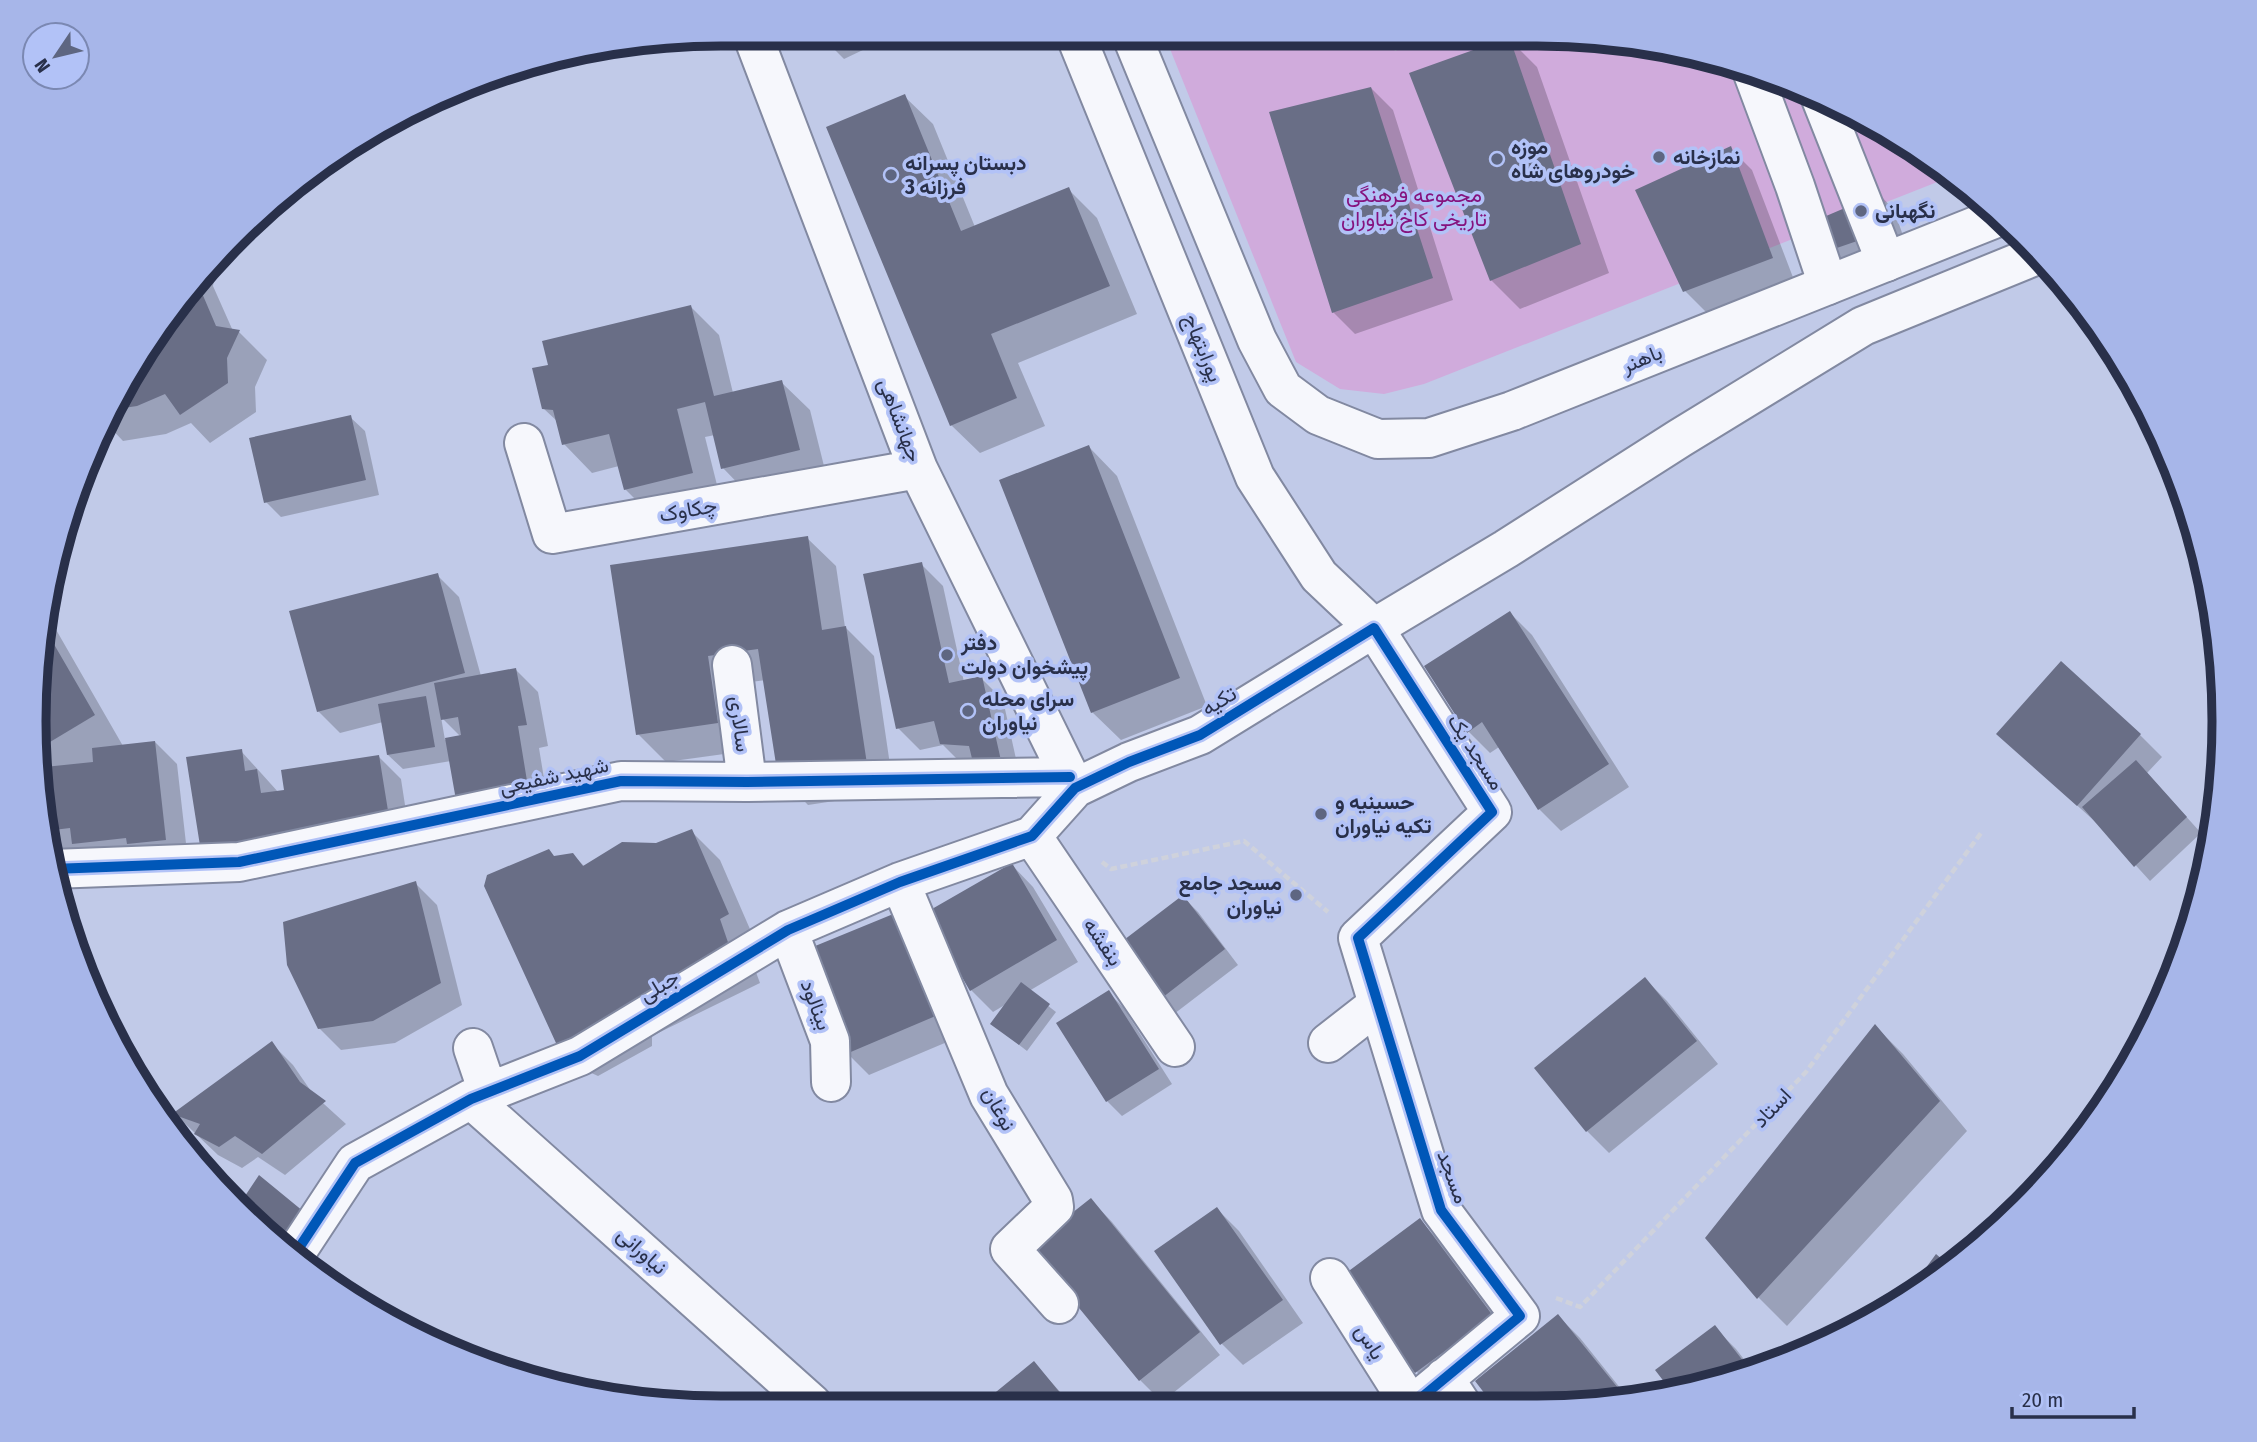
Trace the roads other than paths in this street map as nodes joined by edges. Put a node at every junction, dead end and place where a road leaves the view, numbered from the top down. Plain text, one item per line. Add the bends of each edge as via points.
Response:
1 (757, 46) edge
2 (1080, 46) edge
3 (1136, 46) edge
4 (1756, 82) edge
5 (1826, 111) edge
6 (1989, 221) edge
7 (2028, 259) edge
8 (1886, 262) junction
9 (1828, 285) junction
10 (524, 443) dead end
11 (918, 469) junction
12 (1374, 628) junction
13 (732, 665) dead end
14 (747, 782) junction
15 (1073, 782) junction
16 (1032, 836) junction
17 (62, 869) edge
18 (900, 882) junction
19 (788, 930) junction
20 (1358, 938) joint
21 (1378, 1004) junction
22 (1328, 1043) dead end
23 (1175, 1047) dead end
24 (473, 1048) dead end
25 (831, 1082) dead end
26 (480, 1096) junction
27 (299, 1248) edge
28 (1330, 1278) dead end
29 (1059, 1304) dead end
30 (1453, 1392) edge
31 (803, 1396) edge
32 (1404, 1396) edge

1 - 11 street, جهانشاهی
2 - 12 street, پورابتهاج via 1255,477 1319,576
3 - 9 street, باهنر via 1257,340 1283,389 1318,415 1378,439 1429,438 1512,411
4 - 9 street
5 - 8 street
6 - 8 street, باهنر
7 - 12 street via 1863,326
8 - 9 street, باهنر
10 - 11 street, چکاوک via 552,534
11 - 15 street, جهانشاهی
12 - 15 street, تکیه via 1200,735
12 - 20 street, مسجد یک via 1492,813
13 - 14 street, سالاری
14 - 15 street, شهید شفیعی
14 - 17 street, شهید شفیعی via 621,781 239,862
15 - 16 street, جبلی
16 - 18 street, جبلی
16 - 23 street, بنفشه
18 - 19 street, جبلی
18 - 29 street, نوغان via 989,1095 1053,1200 1054,1207 1010,1249
19 - 25 street, بینالود via 830,1041
19 - 26 street, جبلی via 580,1056
20 - 21 street, مسجد
21 - 22 street
21 - 30 street, مسجد via 1441,1210 1520,1315
24 - 26 street
26 - 27 street, جبلی via 355,1163
26 - 31 street, نیاورانی
28 - 32 street, یاس

